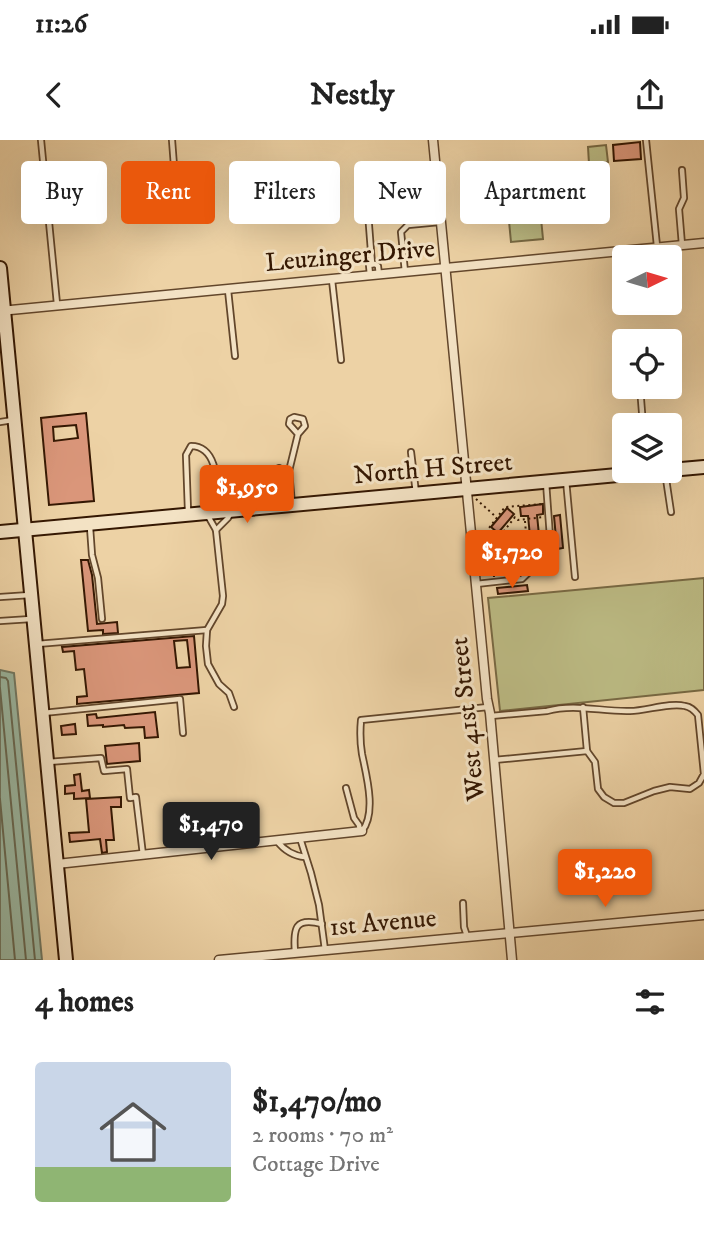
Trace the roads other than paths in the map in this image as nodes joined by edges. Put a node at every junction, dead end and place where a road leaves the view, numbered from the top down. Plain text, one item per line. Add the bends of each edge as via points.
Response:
1 (41, 140) edge
2 (172, 140) edge
3 (433, 140) edge
4 (646, 140) edge
5 (174, 161) edge
6 (435, 161) edge
7 (682, 170) dead end
8 (369, 224) edge
9 (419, 224) edge
10 (440, 224) edge
11 (704, 243) edge
12 (657, 245) edge
13 (682, 245) joint
14 (612, 251) edge
15 (372, 264) junction
16 (0, 268) edge
17 (445, 268) junction
18 (405, 272) junction
19 (374, 275) junction
20 (332, 279) junction
21 (228, 289) junction
22 (57, 305) junction
23 (2, 310) edge
24 (235, 356) dead end
25 (341, 360) dead end
26 (14, 420) junction
27 (0, 422) edge
28 (298, 434) dead end
29 (411, 452) dead end
30 (704, 467) edge
31 (279, 468) dead end
32 (682, 469) edge
33 (612, 474) edge
34 (565, 479) junction
35 (546, 481) junction
36 (668, 483) edge
37 (416, 493) junction
38 (471, 493) junction
39 (287, 505) junction
40 (226, 511) junction
41 (205, 513) junction
42 (671, 513) dead end
43 (188, 514) junction
44 (90, 523) junction
45 (25, 530) junction
46 (216, 530) junction
47 (0, 532) edge
48 (575, 577) dead end
49 (476, 584) junction
50 (31, 595) junction
51 (0, 597) edge
52 (33, 619) junction
53 (102, 620) dead end
54 (0, 621) edge
55 (207, 630) junction
56 (36, 644) junction
57 (234, 707) dead end
58 (583, 707) junction
59 (489, 712) junction
60 (42, 713) junction
61 (183, 733) dead end
62 (587, 751) junction
63 (494, 760) junction
64 (47, 762) junction
65 (346, 788) dead end
66 (361, 831) junction
67 (300, 837) junction
68 (277, 840) junction
69 (143, 855) junction
70 (306, 857) junction
71 (57, 864) junction
72 (463, 903) dead end
73 (704, 915) edge
74 (322, 924) junction
75 (509, 932) junction
76 (467, 936) junction
77 (325, 950) junction
78 (295, 952) junction
79 (258, 959) edge
80 (66, 960) edge
81 (219, 960) edge
82 (512, 960) edge

1 - 22 lane
2 - 5 lane
3 - 6 street, West 41st Street
4 - 12 lane
7 - 13 lane
8 - 15 lane
9 - 18 lane via 401,232
10 - 17 street, West 41st Street
11 - 13 street, Leuzinger Drive
14 - 17 street, Leuzinger Drive
15 - 19 lane
15 - 19 lane via 377,265
16 - 23 main road
17 - 18 street, Leuzinger Drive
17 - 38 street, West 41st Street
18 - 19 street, Leuzinger Drive
19 - 20 street, Leuzinger Drive
20 - 21 street, Leuzinger Drive
20 - 25 lane
21 - 22 street, Leuzinger Drive
21 - 24 lane
22 - 23 street, Leuzinger Drive
23 - 26 main road
26 - 27 lane
26 - 45 main road
28 - 39 lane
29 - 37 lane
30 - 32 main road, North H Street
31 - 39 lane
33 - 34 main road, North H Street
34 - 35 main road, North H Street
34 - 48 lane
35 - 38 main road, North H Street
35 - 49 lane via 551,551 522,579
36 - 42 lane
37 - 38 main road, North H Street
37 - 39 main road, North H Street
38 - 49 street, West 41st Street
39 - 40 main road, North H Street
40 - 41 main road, North H Street
40 - 43 lane via 213,460 196,445 186,455
40 - 46 lane via 228,519
41 - 43 main road, North H Street
41 - 46 lane
43 - 44 main road, North H Street
44 - 45 main road, North H Street
44 - 53 lane
45 - 47 main road, North H Street
45 - 50 main road
46 - 55 lane via 223,596
49 - 59 street, West 41st Street
50 - 51 lane
50 - 52 main road
52 - 54 lane
52 - 56 main road
55 - 56 lane
55 - 57 lane via 208,664
56 - 60 main road
58 - 59 lane
58 - 62 lane
58 - 62 lane via 629,711 692,708 698,715 704,774 690,789 670,787 614,803 598,789 595,762
59 - 63 street, West 41st Street
59 - 66 lane via 361,720 370,789 368,822
60 - 61 lane via 180,699
60 - 64 main road
62 - 63 lane
63 - 75 street, West 41st Street
64 - 69 lane via 101,758 104,771 127,769 130,798 136,797
64 - 71 main road
65 - 66 lane
66 - 67 street
67 - 68 street
67 - 70 lane
68 - 69 street
68 - 70 lane via 290,852
69 - 71 street
70 - 74 lane
71 - 80 main road
72 - 76 lane
73 - 75 street, 1st Avenue
74 - 77 lane
74 - 78 lane via 308,920 299,924
75 - 76 street, 1st Avenue
75 - 82 street, West 41st Street
76 - 77 street, 1st Avenue
77 - 78 street, 1st Avenue
78 - 79 street, 1st Avenue
79 - 81 street, 1st Avenue

